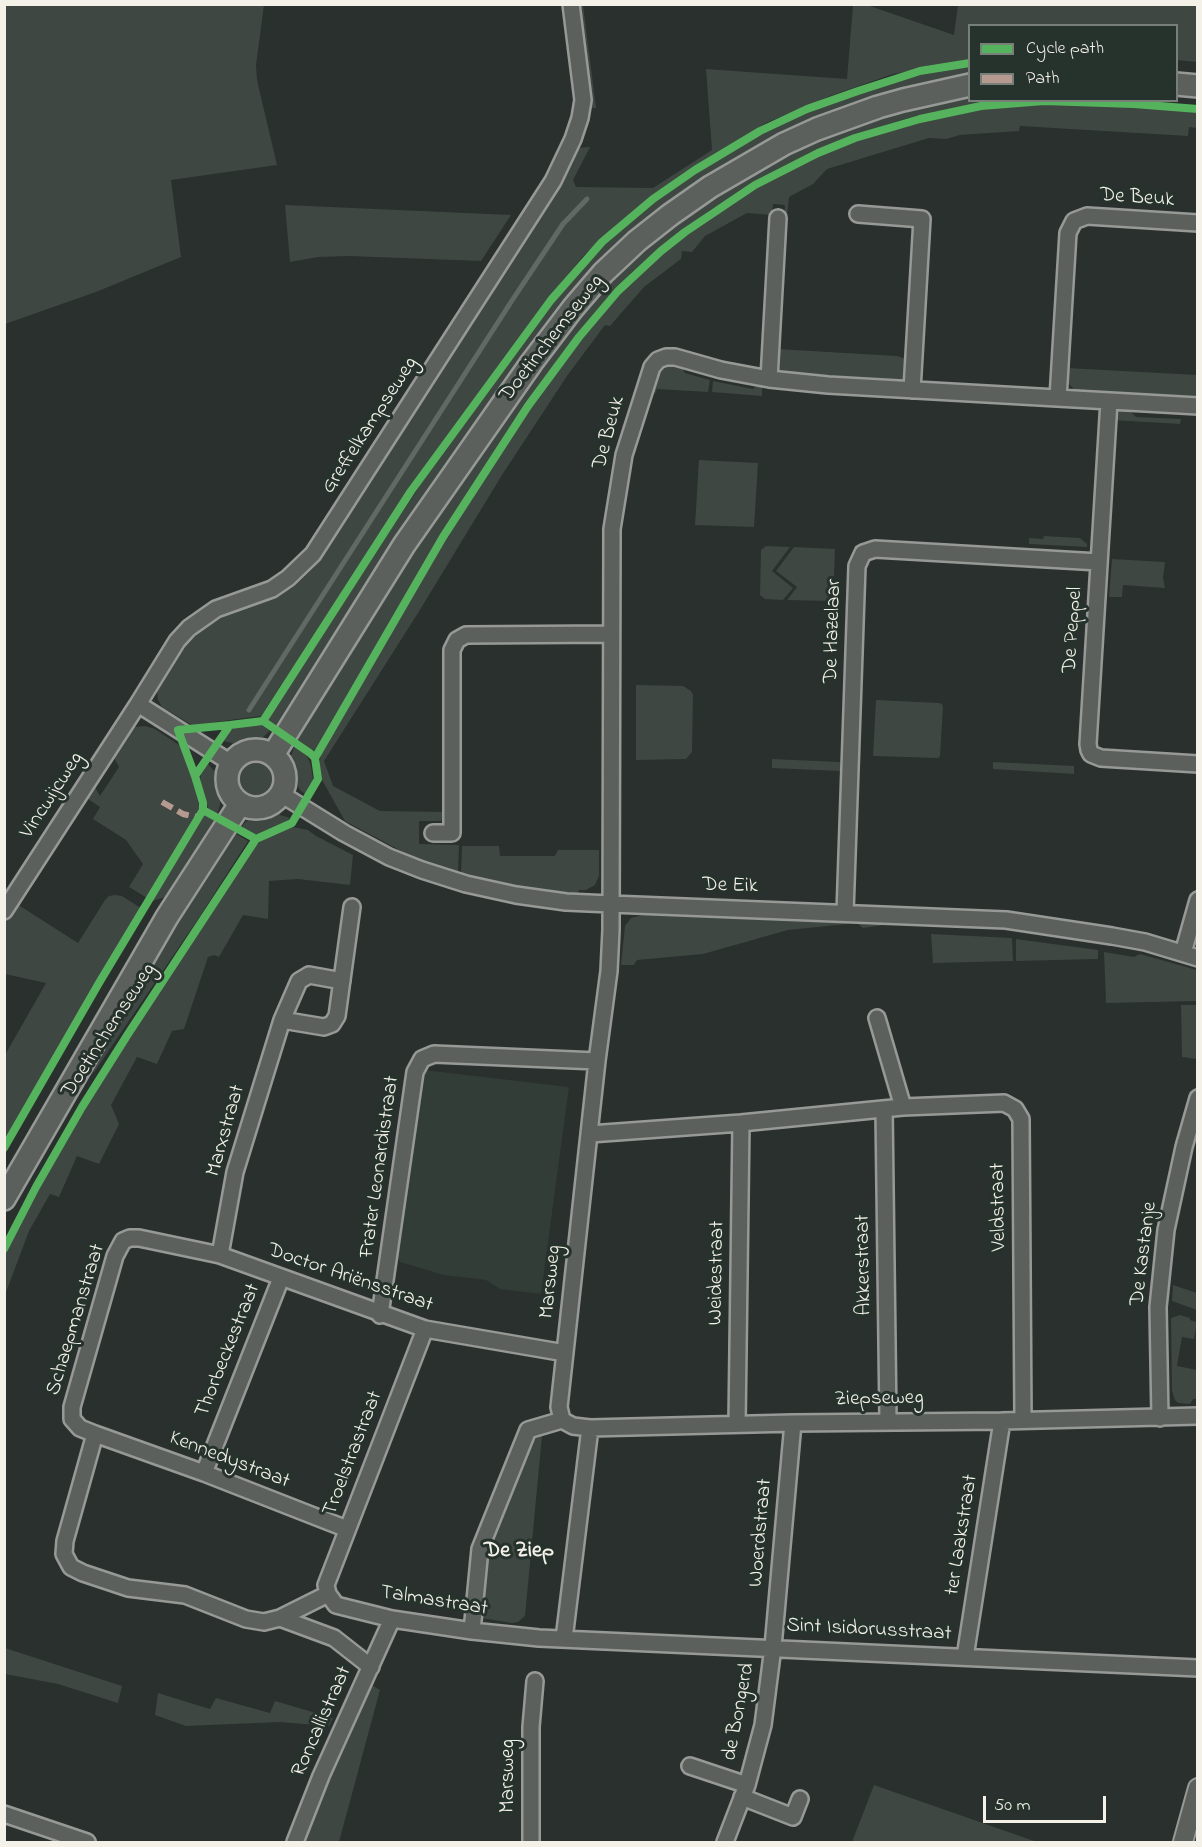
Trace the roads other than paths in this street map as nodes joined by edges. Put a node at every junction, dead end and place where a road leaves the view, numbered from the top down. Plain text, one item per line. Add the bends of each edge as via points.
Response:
1 (571, 4) edge
2 (1178, 84) edge
3 (968, 86) edge
4 (1197, 86) edge
5 (858, 214) dead end
6 (778, 218) dead end
7 (1197, 223) edge
8 (769, 379) junction
9 (912, 390) junction
10 (1058, 398) junction
11 (1108, 401) junction
12 (1197, 406) edge
13 (1099, 562) junction
14 (611, 634) junction
15 (138, 704) junction
16 (273, 755) junction
17 (231, 763) junction
18 (1197, 764) edge
19 (281, 794) junction
20 (240, 804) junction
21 (433, 833) dead end
22 (1197, 900) edge
23 (611, 904) junction
24 (352, 907) dead end
25 (4, 911) edge
26 (845, 913) junction
27 (1190, 955) edge
28 (342, 981) junction
29 (877, 1018) dead end
30 (282, 1020) junction
31 (597, 1061) junction
32 (1197, 1098) edge
33 (903, 1107) junction
34 (884, 1108) junction
35 (741, 1123) junction
36 (590, 1134) junction
37 (4, 1199) edge
38 (123, 1242) joint
39 (220, 1256) junction
40 (281, 1278) junction
41 (380, 1315) junction
42 (425, 1329) junction
43 (565, 1353) junction
44 (1197, 1416) edge
45 (1160, 1418) junction
46 (562, 1420) junction
47 (1023, 1420) junction
48 (888, 1421) junction
49 (1002, 1421) junction
50 (793, 1423) junction
51 (737, 1424) junction
52 (590, 1428) junction
53 (95, 1434) junction
54 (204, 1473) junction
55 (347, 1529) junction
56 (328, 1594) junction
57 (280, 1618) junction
58 (392, 1619) junction
59 (472, 1631) junction
60 (539, 1638) joint
61 (564, 1639) junction
62 (773, 1647) junction
63 (965, 1657) junction
64 (371, 1667) junction
65 (1197, 1668) edge
66 (535, 1681) dead end
67 (690, 1766) dead end
68 (1197, 1788) edge
69 (744, 1791) junction
70 (800, 1799) dead end
71 (4, 1814) edge
72 (87, 1842) edge
73 (295, 1842) edge
74 (531, 1842) edge
75 (725, 1842) edge
76 (1183, 1842) edge

1 - 15 street, Greffelkampseweg via 584,100 573,139 554,181 314,554 272,589 216,609 189,628
2 - 4 main road
3 - 16 main road, Doetinchemseweg via 895,102 784,144 678,209 603,273 532,362 404,545
5 - 9 street via 922,219
6 - 8 street
7 - 10 street, De Beuk via 1087,216 1074,221 1068,233
8 - 9 street, De Beuk
8 - 14 street, De Beuk via 675,357 658,360 652,367 617,492 612,529
9 - 10 street, De Beuk
10 - 11 street, De Beuk
11 - 12 street, De Beuk
11 - 13 street, De Peppel
13 - 18 street, De Peppel via 1089,750 1101,758
13 - 26 street, De Hazelaar via 875,549 863,553 857,566 855,606
14 - 21 street via 466,635 457,640 452,650 452,833
14 - 23 street, De Beuk
15 - 17 street
15 - 25 street, Vincwijcweg
16 - 17 main road via 248,750
16 - 19 main road via 285,772
17 - 20 main road via 227,788
19 - 20 main road via 260,808
19 - 23 street, De Eik via 357,841 423,870 516,895
20 - 37 main road, Doetinchemseweg via 167,917
22 - 27 street
23 - 26 street, De Eik
23 - 31 street, Marsweg via 609,971
24 - 28 street
26 - 27 street, De Eik via 1030,923 1112,936
28 - 30 street, Marxstraat via 309,975 299,981
28 - 30 street via 337,1016 332,1023 324,1027
29 - 33 street
30 - 39 street, Marxstraat via 235,1172
31 - 36 street, Marsweg
31 - 41 street, Frater Leonardistraat via 434,1054 422,1059 416,1072
32 - 45 street, De Kastanje via 1166,1230 1158,1307
33 - 34 street, Veldstraat
33 - 47 street, Veldstraat via 1004,1104 1015,1109 1021,1119
34 - 35 street, Veldstraat
34 - 48 street, Akkerstraat
35 - 36 street, Veldstraat
35 - 51 street, Weidestraat
36 - 43 street, Marsweg
38 - 39 street, Doctor Ariënsstraat via 139,1238
38 - 53 street, Schaepmanstraat via 115,1256 72,1407 72,1419 80,1428
39 - 40 street, Doctor Ariënsstraat
40 - 41 street, Doctor Ariënsstraat
40 - 54 street, Thorbeckestraat
41 - 42 street, Doctor Ariënsstraat
42 - 43 street, Doctor Ariënsstraat
42 - 55 street, Troelstrastraat
43 - 46 street, Marsweg via 559,1407
44 - 45 street, Ziepseweg
45 - 47 street, Ziepseweg
46 - 52 street, Ziepseweg
46 - 59 street via 528,1430 480,1549
47 - 49 street, Ziepseweg
48 - 49 street, Ziepseweg
48 - 50 street, Ziepseweg
49 - 63 street, ter Laakstraat
50 - 51 street, Ziepseweg
50 - 62 street, Woerdstraat
51 - 52 street, Ziepseweg
52 - 61 street
53 - 54 street, Kennedystraat
53 - 57 street via 65,1541 64,1554 71,1567 128,1588 185,1595 246,1619 264,1622
54 - 55 street, Kennedystraat
55 - 56 street, Troelstrastraat via 326,1585
56 - 57 street
56 - 58 street, Talmastraat via 336,1605
57 - 64 street via 334,1638
58 - 59 street, Talmastraat
58 - 64 street, Roncallistraat
59 - 60 street, Talmastraat
60 - 61 street, Sint Isidorusstraat
61 - 62 street, Sint Isidorusstraat
62 - 63 street, Sint Isidorusstraat
62 - 69 street, de Bongerd via 763,1725
63 - 65 street, Sint Isidorusstraat
64 - 73 street, Roncallistraat
66 - 74 street, Marsweg
67 - 69 street, de Bongerd
68 - 76 street
69 - 70 street, de Bongerd via 793,1817
69 - 75 street, de Bongerd
71 - 72 street

